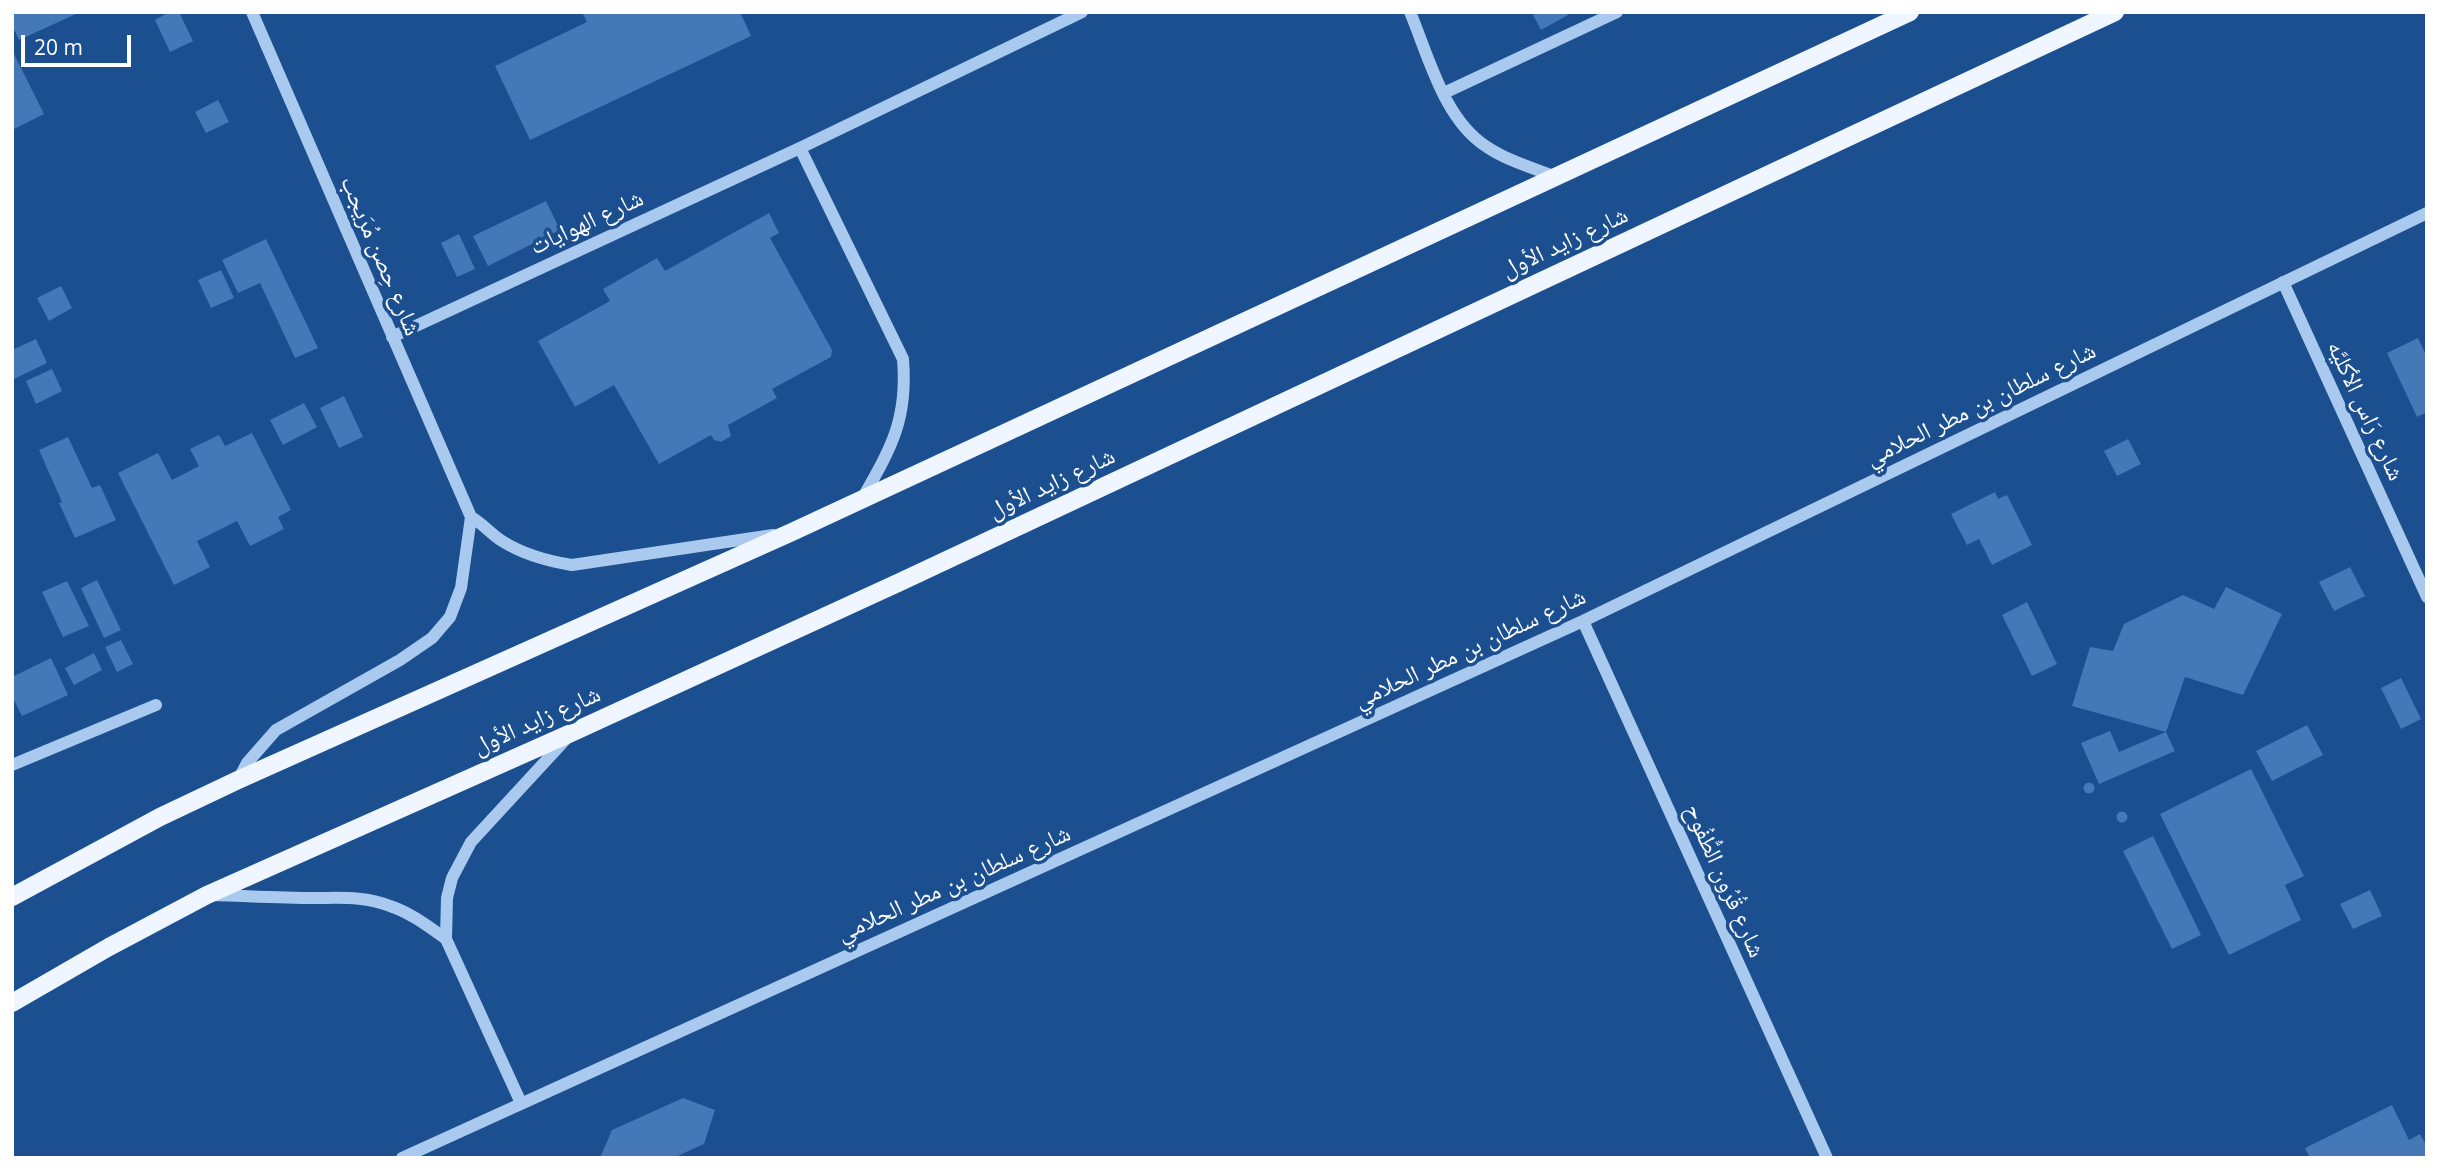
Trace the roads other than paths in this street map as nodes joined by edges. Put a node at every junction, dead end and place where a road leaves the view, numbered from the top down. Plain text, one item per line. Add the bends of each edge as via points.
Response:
1 (252, 12) edge
2 (1083, 12) edge
3 (1410, 12) edge
4 (1618, 12) edge
5 (1910, 12) edge
6 (2115, 12) edge
7 (1444, 93) junction
8 (800, 148) junction
9 (1556, 177) junction
10 (2427, 213) edge
11 (2283, 282) junction
12 (393, 337) junction
13 (862, 499) junction
14 (471, 517) junction
15 (792, 532) junction
16 (2427, 597) edge
17 (1583, 621) junction
18 (156, 705) dead end
19 (571, 733) junction
20 (12, 765) edge
21 (238, 780) junction
22 (207, 895) junction
23 (12, 897) edge
24 (446, 939) junction
25 (12, 1003) edge
26 (521, 1103) junction
27 (402, 1158) edge
28 (1827, 1158) edge

1 - 12 street, شارع حِصن مُرَيجب
2 - 8 street, شارع الهوايات
3 - 7 street
4 - 7 street
5 - 9 main road
6 - 19 main road, شارع زايد الأول
7 - 9 street via 1461,124 1485,146
8 - 12 street, شارع الهوايات
8 - 13 street via 902,359 902,413 890,450
9 - 13 main road
10 - 11 street, شارع سلطان بن مطر الحلامي
11 - 16 street, شارع رَاس الأكليَّه
11 - 17 street, شارع سلطان بن مطر الحلامي
12 - 14 street, شارع حِصن مُرَيجب
13 - 15 main road
14 - 15 street, شارع حِصن مُرَيجب via 525,554 572,565
14 - 21 street via 461,588 450,617 432,638 276,730
15 - 21 main road
17 - 26 street, شارع سلطان بن مطر الحلامي
17 - 28 street, شارع قُرُون الطُّفُوح
18 - 20 street
19 - 22 main road, شارع زايد الأول
19 - 24 street via 471,842 460,860 447,898
21 - 23 main road
22 - 24 street via 370,900 404,912
22 - 25 main road, شارع زايد الأول
24 - 26 street
26 - 27 street, شارع سلطان بن مطر الحلامي

